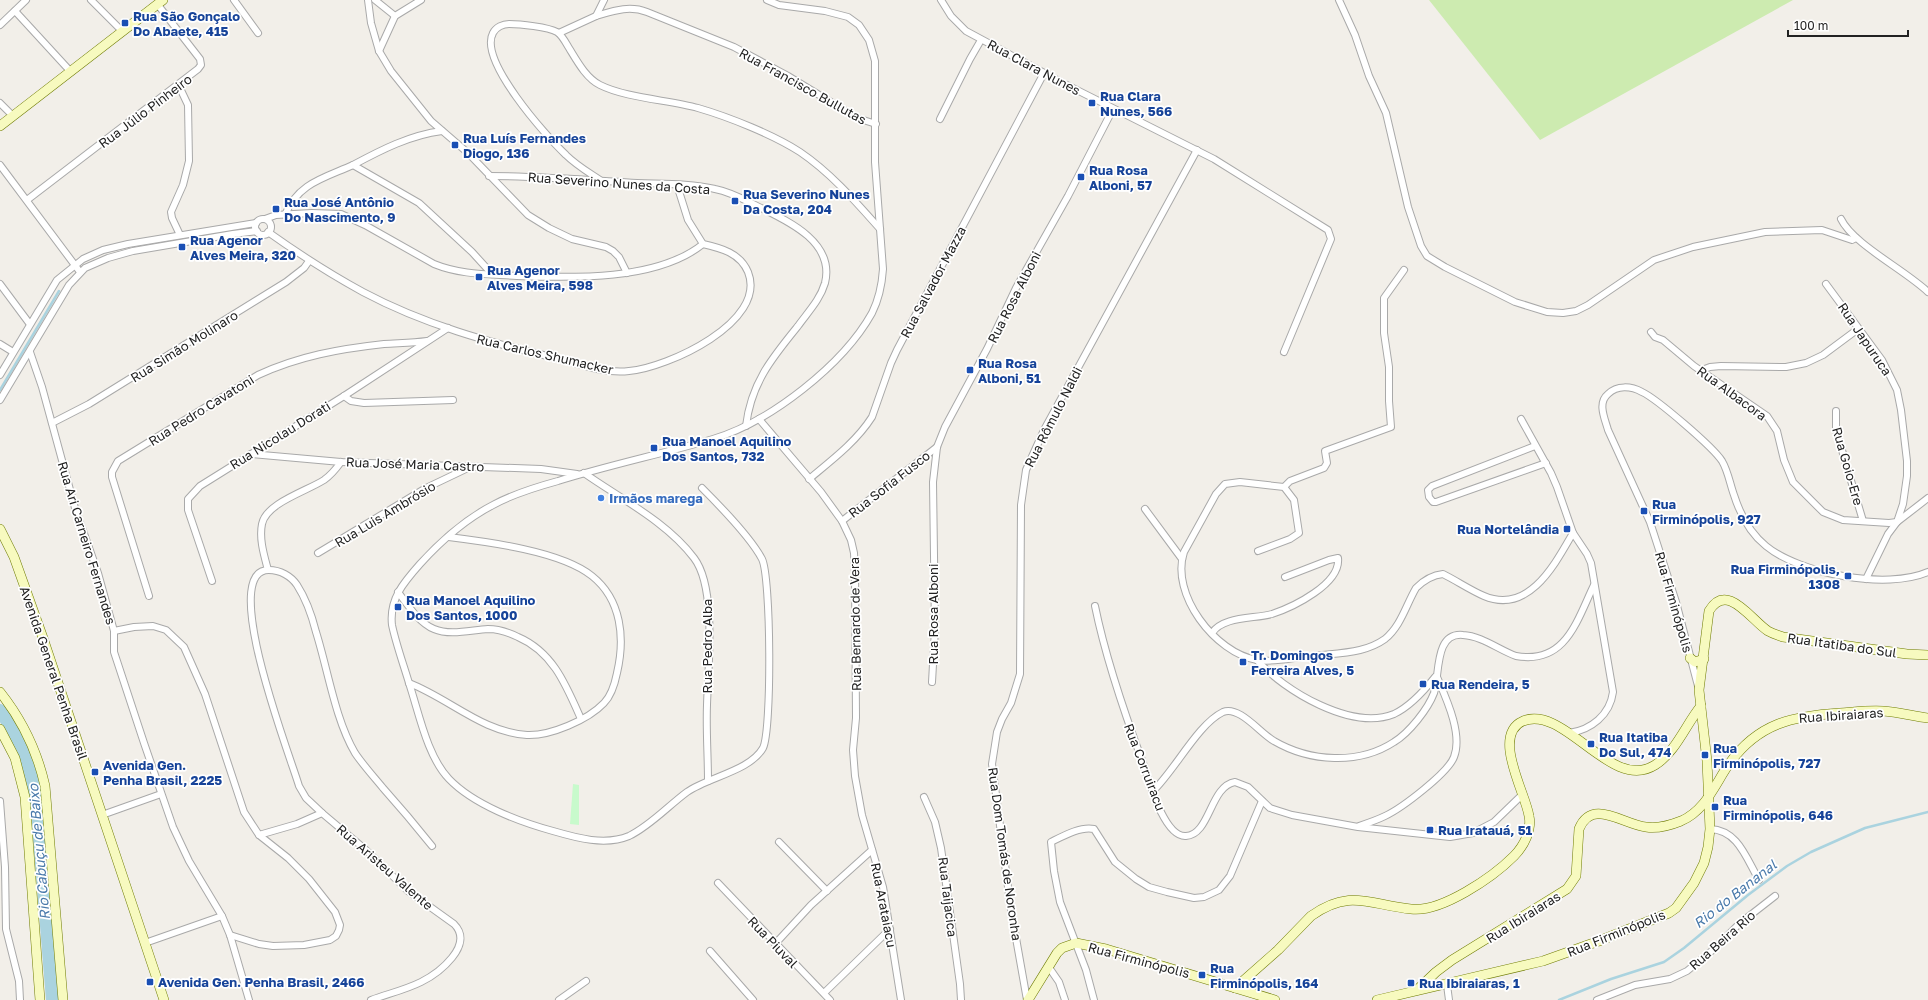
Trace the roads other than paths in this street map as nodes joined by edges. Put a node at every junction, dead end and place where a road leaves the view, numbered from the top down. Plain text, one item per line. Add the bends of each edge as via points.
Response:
1 (26, 0) edge
2 (91, 0) edge
3 (234, 0) edge
4 (368, 0) edge
5 (375, 0) edge
6 (421, 0) edge
7 (604, 0) edge
8 (767, 0) edge
9 (941, 0) edge
10 (1339, 0) edge
11 (161, 2) edge
12 (15, 11) junction
13 (395, 16) junction
14 (596, 16) junction
15 (0, 25) edge
16 (123, 32) junction
17 (258, 33) dead end
18 (558, 33) junction
19 (981, 40) junction
20 (379, 51) junction
21 (71, 72) junction
22 (1044, 73) junction
23 (179, 86) junction
24 (0, 103) edge
25 (1113, 109) junction
26 (13, 116) junction
27 (940, 119) dead end
28 (876, 124) junction
29 (0, 126) edge
30 (442, 131) junction
31 (1196, 150) junction
32 (0, 165) edge
33 (353, 165) junction
34 (489, 176) junction
35 (600, 180) junction
36 (676, 185) junction
37 (27, 200) junction
38 (282, 215) junction
39 (1841, 219) dead end
40 (267, 221) junction
41 (256, 223) junction
42 (880, 229) junction
43 (257, 231) junction
44 (268, 232) junction
45 (180, 235) junction
46 (1856, 238) junction
47 (703, 244) junction
48 (309, 261) junction
49 (74, 264) junction
50 (1404, 270) dead end
51 (80, 272) junction
52 (627, 273) junction
53 (492, 274) junction
54 (57, 280) junction
55 (0, 284) edge
56 (1826, 284) dead end
57 (69, 285) junction
58 (1928, 292) edge
59 (29, 323) junction
60 (448, 328) junction
61 (1858, 329) junction
62 (1651, 332) dead end
63 (427, 341) junction
64 (0, 344) edge
65 (13, 352) junction
66 (30, 352) junction
67 (1284, 352) dead end
68 (1702, 370) junction
69 (0, 375) edge
70 (344, 396) junction
71 (0, 400) edge
72 (453, 400) dead end
73 (1836, 411) dead end
74 (759, 419) junction
75 (1521, 419) dead end
76 (52, 423) junction
77 (746, 426) junction
78 (1535, 446) junction
79 (937, 447) junction
80 (251, 454) junction
81 (341, 462) junction
82 (1546, 463) junction
83 (474, 466) junction
84 (581, 474) junction
85 (809, 479) junction
86 (1284, 487) junction
87 (702, 488) dead end
88 (1928, 498) edge
89 (1145, 509) dead end
90 (842, 521) junction
91 (1863, 521) junction
92 (1897, 522) junction
93 (0, 529) edge
94 (1573, 533) junction
95 (448, 537) junction
96 (1258, 551) dead end
97 (318, 553) dead end
98 (1182, 559) junction
99 (268, 570) junction
100 (1928, 572) edge
101 (1285, 577) dead end
102 (1866, 579) junction
103 (212, 581) dead end
104 (1594, 585) junction
105 (398, 592) junction
106 (149, 596) dead end
107 (1095, 606) dead end
108 (114, 631) junction
109 (1212, 633) junction
110 (1928, 654) edge
111 (1690, 658) junction
112 (1704, 659) junction
113 (1257, 660) junction
114 (1436, 676) junction
115 (932, 682) dead end
116 (409, 683) junction
117 (1699, 690) junction
118 (0, 692) edge
119 (1701, 706) junction
120 (1007, 710) joint
121 (1928, 718) edge
122 (581, 719) junction
123 (1703, 721) junction
124 (0, 729) edge
125 (1683, 731) junction
126 (1569, 733) junction
127 (854, 765) joint
128 (708, 781) junction
129 (1153, 791) junction
130 (161, 794) junction
131 (1523, 794) junction
132 (924, 797) dead end
133 (1709, 797) junction
134 (1262, 801) junction
135 (0, 802) edge
136 (322, 813) junction
137 (102, 815) junction
138 (1358, 827) junction
139 (1710, 829) junction
140 (259, 835) junction
141 (779, 842) dead end
142 (432, 846) dead end
143 (872, 850) junction
144 (1759, 880) dead end
145 (718, 883) dead end
146 (827, 891) junction
147 (1775, 896) dead end
148 (222, 916) junction
149 (890, 929) junction
150 (230, 935) junction
151 (145, 942) junction
152 (1076, 943) junction
153 (775, 944) junction
154 (710, 951) dead end
155 (1048, 966) junction
156 (1441, 969) junction
157 (1430, 978) junction
158 (586, 981) dead end
159 (1235, 988) junction
160 (1433, 988) junction
161 (1448, 988) junction
162 (1416, 991) junction
163 (824, 993) junction
164 (20, 1000) edge
165 (40, 1000) edge
166 (63, 1000) edge
167 (164, 1000) edge
168 (249, 1000) edge
169 (370, 1000) edge
170 (559, 1000) edge
171 (753, 1000) edge
172 (830, 1000) edge
173 (901, 1000) edge
174 (961, 1000) edge
175 (1027, 1000) edge
176 (1065, 1000) edge
177 (1094, 1000) edge
178 (1275, 1000) edge
179 (1377, 1000) edge
180 (1449, 1000) edge
181 (1597, 1000) edge

1 - 12 street
2 - 16 street
3 - 17 street
4 - 20 street
5 - 13 street
6 - 13 street
7 - 14 street
8 - 28 street via 779,5 848,17 861,28 869,40 875,61
9 - 19 street, Rua Clara Nunes via 956,22
10 - 46 street via 1386,113 1408,207 1421,246 1427,256 1445,267 1515,302 1547,312 1576,311 1654,260 1693,246 1765,232 1822,230 1852,240
11 - 16 main road
11 - 23 street, Rua Júlio Pinheiro via 200,59 201,65 198,69
12 - 15 street
12 - 21 street
13 - 20 street
14 - 18 street, Rua Francisco Bullutas
14 - 28 street, Rua Francisco Bullutas via 637,8 734,47 857,118
16 - 21 main road
18 - 35 street via 508,24 496,29 492,34 491,50 501,74 531,116 566,154
18 - 42 street via 580,66 598,84 616,91 713,113 770,136 799,152 827,174
19 - 22 street, Rua Clara Nunes
19 - 27 street
20 - 30 street via 419,107
21 - 26 main road
22 - 25 street, Rua Clara Nunes
22 - 85 street, Rua Salvador Mazza via 896,350 872,418 849,444
23 - 37 street, Rua Júlio Pinheiro
23 - 45 street via 188,105 189,132 187,174 171,212
24 - 26 street
25 - 31 street, Rua Clara Nunes
25 - 79 street, Rua Rosa Alboni via 1016,288 987,349 944,427
26 - 29 main road
28 - 42 street via 875,162
30 - 33 street via 410,138
30 - 34 street via 468,153
31 - 67 street, Rua Clara Nunes via 1328,230 1331,239
31 - 120 street, Rua Rômulo Naldi via 1044,430 1026,470 1020,524 1020,674 1018,686
32 - 37 street
33 - 38 street via 301,190
33 - 53 street via 419,203
34 - 35 street, Rua Severino Nunes da Costa
34 - 52 street via 519,207 539,223 572,239 613,251 619,256
35 - 36 street, Rua Severino Nunes da Costa
36 - 47 street via 688,220
36 - 77 street, Rua Severino Nunes da Costa via 708,188 730,194 788,222 817,245 825,265 825,281 821,292 815,304 769,362 748,409
37 - 49 street
38 - 40 street via 273,215
38 - 53 street via 341,214 434,264 456,271
39 - 46 street via 1845,229
40 - 41 street via 260,220
40 - 44 street via 270,228
41 - 43 street
41 - 45 street
42 - 74 street via 883,269 881,286 864,324 848,346 814,381
43 - 44 street via 263,234
43 - 51 street via 133,251 108,258
44 - 48 street, Rua Carlos Shumacker
45 - 49 street via 102,250
46 - 58 street
47 - 52 street via 676,259
47 - 60 street, Rua Carlos Shumacker via 723,249 738,258 750,278 749,294 735,318 721,332 660,365 633,371 611,371 474,338
48 - 60 street, Rua Carlos Shumacker via 362,292
48 - 76 street, Rua Simão Molinaro via 286,282 89,404
49 - 51 street
49 - 54 street
50 - 86 street via 1384,298 1391,427 1325,451 1327,462 1324,468 1290,481
51 - 57 street
52 - 53 street via 585,277
54 - 57 street
54 - 59 street
55 - 59 street
56 - 61 street, Rua Japuruca
57 - 66 street
59 - 65 street
60 - 63 street, Rua Nicolau Dorati
61 - 68 street via 1823,355 1802,365 1721,366
61 - 92 street, Rua Japuruca via 1882,360 1897,390 1907,476
62 - 68 street, Rua Albacora
63 - 70 street, Rua Nicolau Dorati
63 - 106 street, Rua Pedro Cavatoni via 334,351 280,365 239,386 118,461 112,476
64 - 65 street
65 - 69 street
66 - 71 street
66 - 76 street, Rua Ari Carneiro Fernandes
68 - 91 street, Rua Albacora via 1772,422 1793,482 1813,504 1830,516 1843,520
70 - 72 street via 352,401 364,403
70 - 80 street, Rua Nicolau Dorati
73 - 91 street, Rua Goio-Ere via 1836,430
74 - 77 street
74 - 85 street, Rua Bernardo de Vera
75 - 78 street
76 - 108 street, Rua Ari Carneiro Fernandes via 75,508 98,573
77 - 84 street via 728,435 698,444
78 - 82 street
78 - 82 street via 1432,486 1428,490 1429,497 1436,502
79 - 90 street, Rua Sofia Fusco
79 - 115 street, Rua Rosa Alboni via 933,482 935,629
80 - 81 street, Rua José Maria Castro
80 - 103 street, Rua Nicolau Dorati via 200,486 188,499 192,525
81 - 83 street, Rua José Maria Castro
81 - 99 street via 324,480 266,514 261,533
82 - 94 street
83 - 84 street, Rua José Maria Castro via 541,469
83 - 97 street, Rua Luis Ambrósio via 426,488
84 - 95 street via 504,499 480,512
84 - 128 street, Rua Pedro Alba via 663,527 683,544 700,569 706,588 709,624
85 - 90 street, Rua Bernardo de Vera
86 - 96 street via 1294,500 1299,533
86 - 98 street via 1245,483 1225,484 1216,494
87 - 128 street via 762,559 766,576 768,631 767,732 763,748 749,762
88 - 92 street
89 - 98 street
90 - 127 street, Rua Bernardo de Vera via 848,531 854,553
91 - 92 street, Rua Albacora
92 - 102 street, Rua Japuruca via 1888,534
93 - 137 main road, Avenida General Penha Brasil via 30,600
94 - 104 street via 1591,563
94 - 113 street via 1550,572 1538,585 1523,595 1507,599 1485,597 1443,574 1436,574 1416,588 1397,625 1376,644 1359,651
95 - 105 street via 422,562
95 - 122 street via 520,548 566,562 589,574 607,592 620,626 620,662 612,690 605,702
98 - 109 street via 1187,597 1194,612
99 - 136 street, Rua Aristeu Valente via 257,575 250,589 256,649 299,786 306,798
99 - 142 street via 292,579 305,600 343,727 355,753
100 - 102 street, Rua Firminópolis via 1911,577
101 - 109 street via 1338,558 1339,566 1335,573 1309,597 1272,614 1223,624
102 - 111 street, Rua Firminópolis via 1827,573 1766,546 1746,522 1734,497 1727,470 1715,452 1650,396 1633,388 1614,389 1603,401 1602,408 1608,430 1650,522 1676,602
104 - 114 street via 1573,632 1567,640 1552,650 1543,655 1525,658 1476,638 1458,634 1448,639 1442,649
104 - 126 street via 1614,692 1601,718 1586,729
105 - 116 street via 392,608 392,625
105 - 122 street via 426,625 434,629 447,632 499,630 537,648 551,662
107 - 129 street, Rua Corruiracu via 1124,710
108 - 130 street, Rua Ari Carneiro Fernandes via 114,652
108 - 140 street via 153,626 166,630 184,647 205,694 244,812
109 - 113 street via 1235,652
110 - 112 main road, Rua Itatiba do Sul via 1907,654 1783,637 1768,631 1736,604 1726,599 1715,603 1709,611
111 - 112 main road via 1698,662
111 - 117 street, Rua Firminópolis
112 - 117 main road, Rua Itatiba do Sul
113 - 114 street via 1280,682 1312,702 1331,710 1358,716 1394,714 1417,698
114 - 129 street via 1434,692 1412,726 1395,742 1372,753 1350,758 1316,757 1279,744 1244,717 1227,711 1203,729 1173,770
114 - 138 street via 1453,718 1454,757 1417,795 1385,816
116 - 122 street via 438,696 484,725 515,733 542,734
116 - 128 street via 435,757 450,780 468,795 538,828 585,839 607,841 623,838 635,832 694,787
117 - 119 main road, Rua Firminópolis
118 - 166 main road via 20,720 34,746 45,786
119 - 123 main road, Rua Firminópolis
119 - 125 main road
120 - 175 street, Rua Dom Tomás de Noronha via 996,738 992,764 1011,910
121 - 133 main road, Rua Ibiraiaras via 1865,711 1816,714 1787,720 1745,744
123 - 125 main road
123 - 133 main road, Rua Firminópolis
124 - 165 main road via 14,758 24,792
125 - 126 main road via 1656,765 1636,772 1615,764
126 - 131 main road via 1552,722 1536,719 1523,721 1512,732 1511,757
127 - 143 street, Rua Arataiacu via 859,802
129 - 134 street, Rua Corruiracu via 1171,827 1176,833 1187,836 1201,826 1219,794 1232,783 1248,787
130 - 137 street
130 - 148 street, Rua Ari Carneiro Fernandes via 180,844
131 - 138 street via 1494,822 1464,836 1443,837
131 - 159 main road via 1530,816 1523,845 1502,866 1470,889 1440,905 1412,910 1377,902 1337,901 1311,916
132 - 174 street, Rua Taijacica via 932,811 941,848
133 - 139 main road, Rua Firminópolis
133 - 156 main road, Rua Ibiraiaras via 1691,816 1663,826 1647,828 1610,816 1591,815 1581,823 1579,829 1576,876 1567,890
134 - 138 street via 1270,808 1292,815
134 - 152 street via 1230,876 1219,890 1204,897 1194,898 1166,892 1136,879 1115,862 1094,829 1086,828 1051,842 1060,902
135 - 164 street via 6,928 19,981
136 - 140 street via 297,824
136 - 169 street, Rua Aristeu Valente via 401,884 454,924 460,932 461,943 454,955 431,975 409,987
137 - 151 main road, Avenida General Penha Brasil
139 - 144 street via 1720,830 1735,839
139 - 161 main road, Rua Firminópolis via 1700,874 1683,899 1669,913 1574,951
140 - 150 street via 309,879 335,912 340,930 330,940 287,947 259,944
141 - 146 street
143 - 146 street
143 - 149 street, Rua Arataiacu via 883,887
145 - 153 street, Rua Piuval
146 - 153 street
147 - 181 street, Rua Beira Rio via 1686,971 1670,979 1635,985
148 - 150 street, Rua Ari Carneiro Fernandes
148 - 151 street
149 - 163 street
149 - 173 street, Rua Arataiacu
150 - 168 street, Rua Ari Carneiro Fernandes
151 - 167 main road, Avenida General Penha Brasil
152 - 155 main road, Rua Firminópolis via 1062,948
152 - 159 main road, Rua Firminópolis via 1106,949
152 - 177 street
153 - 163 street, Rua Piuval
154 - 171 street
155 - 175 main road, Rua Firminópolis
155 - 176 street via 1059,982
156 - 157 main road, Rua Ibiraiaras
156 - 161 main road
157 - 160 main road
157 - 162 main road, Rua Ibiraiaras
158 - 170 street
159 - 178 main road, Rua Firminópolis
160 - 161 main road, Rua Firminópolis
160 - 162 main road, Rua Firminópolis
161 - 180 street
162 - 179 main road, Rua Firminópolis
163 - 172 street, Rua Piuval

